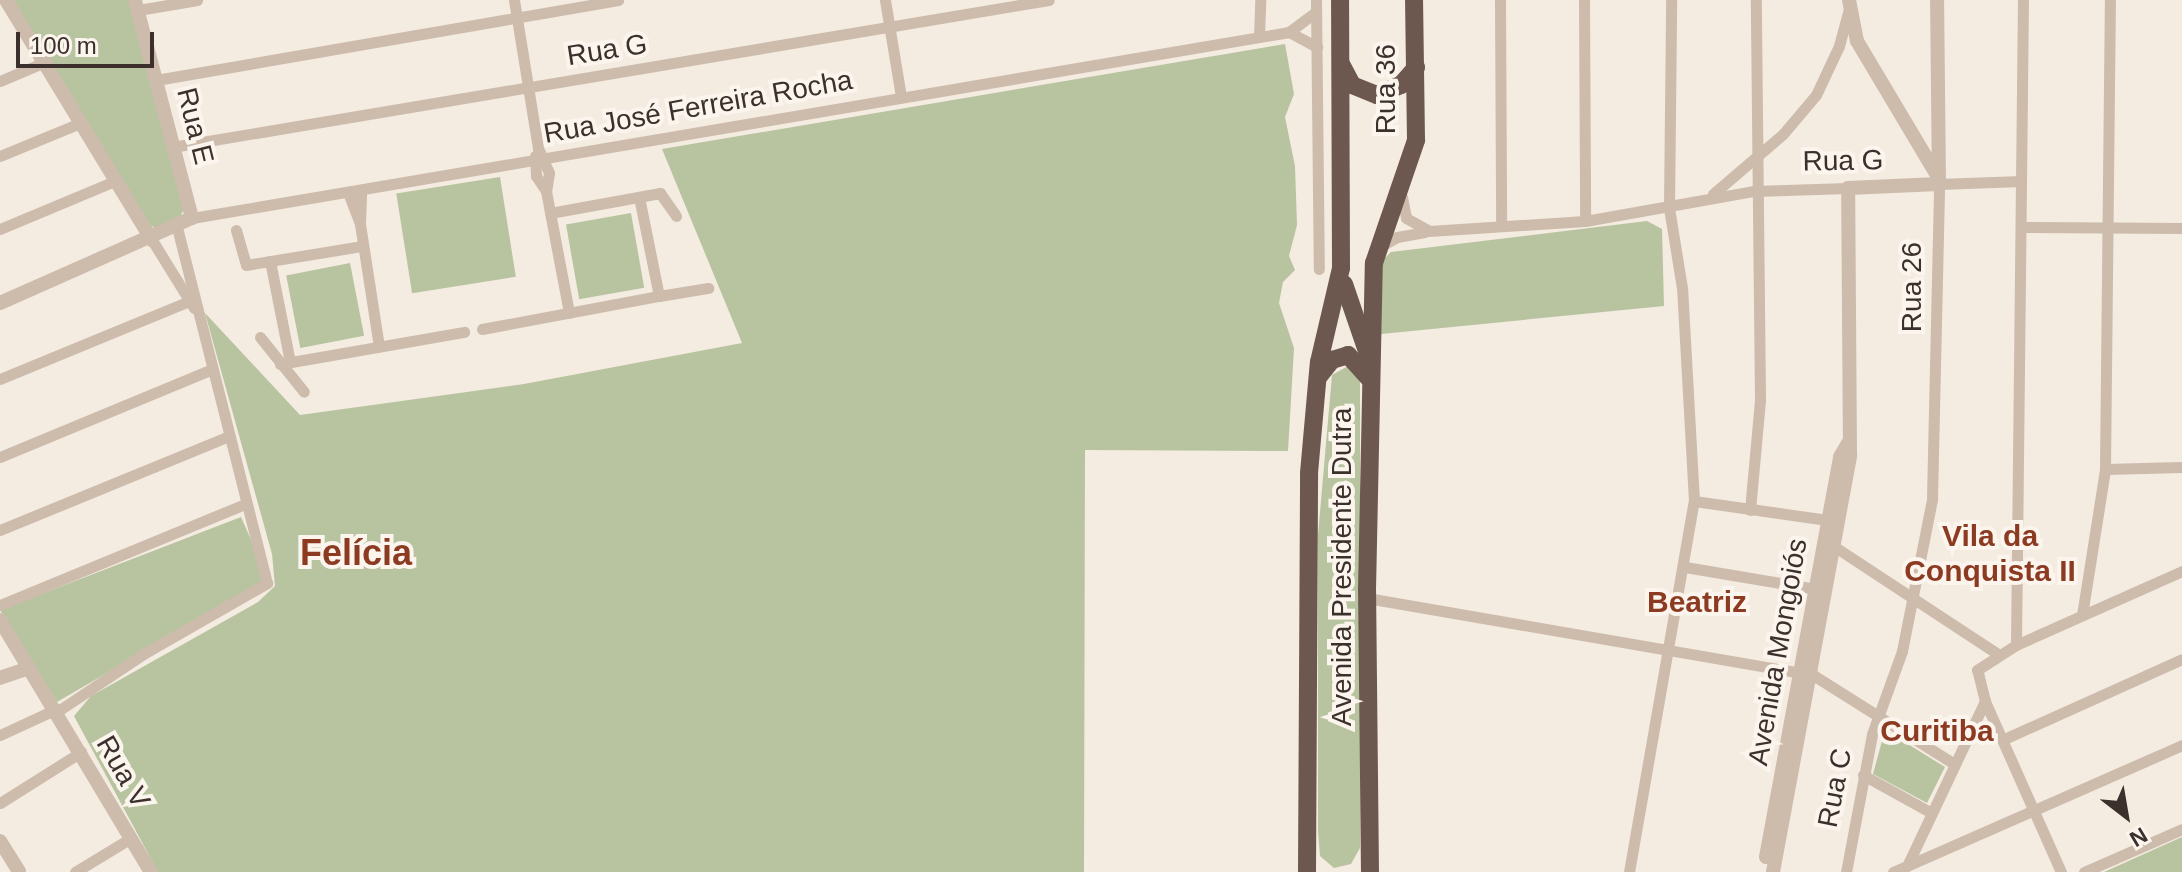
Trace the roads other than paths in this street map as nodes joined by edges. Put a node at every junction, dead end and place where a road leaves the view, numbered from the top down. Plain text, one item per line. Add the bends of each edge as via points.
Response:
1 (197, 0) edge
2 (514, 0) edge
3 (618, 0) edge
4 (885, 0) edge
5 (1049, 0) edge
6 (1260, 0) edge
7 (1340, 0) edge
8 (1414, 0) edge
9 (1500, 0) edge
10 (1584, 0) edge
11 (1671, 0) edge
12 (1756, 0) edge
13 (1937, 0) edge
14 (2023, 0) edge
15 (2110, 0) edge
16 (5, 2) edge
17 (1849, 4) edge
18 (136, 5) edge
19 (1316, 6) edge
20 (517, 17) junction
21 (889, 26) junction
22 (1289, 32) junction
23 (1259, 37) junction
24 (1317, 47) junction
25 (45, 62) junction
26 (1340, 62) junction
27 (1416, 68) junction
28 (156, 80) junction
29 (0, 81) edge
30 (529, 88) junction
31 (901, 97) junction
32 (80, 123) junction
33 (172, 147) junction
34 (538, 148) junction
35 (0, 156) edge
36 (1755, 157) junction
37 (546, 161) junction
38 (533, 163) junction
39 (1406, 177) junction
40 (115, 181) junction
41 (1939, 181) junction
42 (2021, 181) junction
43 (1848, 188) junction
44 (546, 191) junction
45 (1754, 191) junction
46 (355, 194) junction
47 (639, 197) junction
48 (1709, 197) junction
49 (1669, 208) junction
50 (550, 213) junction
51 (676, 216) dead end
52 (192, 218) junction
53 (1585, 221) junction
54 (1501, 226) junction
55 (2024, 227) junction
56 (2107, 227) junction
57 (177, 228) junction
58 (2182, 228) edge
59 (0, 229) edge
60 (236, 230) dead end
61 (1429, 231) junction
62 (152, 240) junction
63 (362, 246) junction
64 (1375, 251) junction
65 (270, 261) junction
66 (1341, 268) junction
67 (1319, 269) dead end
68 (708, 288) dead end
69 (659, 296) junction
70 (0, 303) edge
71 (193, 304) junction
72 (569, 313) junction
73 (482, 329) dead end
74 (464, 332) dead end
75 (260, 337) dead end
76 (379, 347) junction
77 (285, 363) junction
78 (1372, 364) junction
79 (210, 370) junction
80 (0, 379) edge
81 (1317, 382) junction
82 (1371, 384) junction
83 (304, 392) dead end
84 (227, 437) junction
85 (1848, 443) junction
86 (0, 457) edge
87 (2182, 467) edge
88 (2105, 469) junction
89 (1694, 501) junction
90 (245, 504) junction
91 (1750, 510) junction
92 (1828, 520) junction
93 (0, 530) edge
94 (1835, 547) junction
95 (1685, 567) junction
96 (2182, 571) edge
97 (1816, 589) junction
98 (1367, 598) junction
99 (1914, 601) junction
100 (0, 605) edge
101 (2082, 615) junction
102 (0, 620) edge
103 (2016, 645) junction
104 (1671, 651) junction
105 (1998, 654) junction
106 (2182, 659) edge
107 (29, 668) junction
108 (1807, 674) junction
109 (0, 678) edge
110 (1985, 701) junction
111 (55, 706) junction
112 (1878, 713) junction
113 (0, 735) edge
114 (2002, 740) junction
115 (2182, 745) edge
116 (81, 752) junction
117 (1953, 763) junction
118 (1863, 775) junction
119 (0, 803) edge
120 (2034, 811) junction
121 (1930, 812) junction
122 (2182, 829) edge
123 (131, 838) junction
124 (0, 841) edge
125 (1370, 847) junction
126 (1307, 849) junction
127 (1907, 866) junction
128 (19, 872) edge
129 (75, 872) edge
130 (151, 872) edge
131 (1307, 872) edge
132 (1322, 872) edge
133 (1354, 872) edge
134 (1370, 872) edge
135 (1629, 872) edge
136 (1763, 872) edge
137 (1773, 872) edge
138 (1846, 872) edge
139 (1893, 872) edge
140 (2061, 872) edge
141 (2084, 872) edge

1 - 18 street
2 - 20 street
3 - 20 street
4 - 21 street
5 - 21 street, Rua G
6 - 23 street
7 - 26 highway, Avenida Presidente Dutra
8 - 27 highway, Rua 36
9 - 54 street
10 - 53 street
11 - 49 street
12 - 36 street
13 - 41 street, Rua 26
14 - 42 street
15 - 56 street
16 - 25 street
17 - 36 street via 1839,46 1816,95
17 - 41 street via 1857,41
18 - 28 street, Rua E
19 - 22 street
19 - 24 street
20 - 28 street
20 - 30 street
21 - 30 street, Rua G
21 - 31 street
22 - 23 street, Rua José Ferreira Rocha
22 - 24 street
23 - 31 street, Rua José Ferreira Rocha
24 - 67 street
25 - 29 street
25 - 32 street
26 - 27 highway via 1352,85 1377,95 1401,85
26 - 66 highway, Avenida Presidente Dutra
27 - 39 highway, Rua 36 via 1416,140
28 - 33 street, Rua E
30 - 33 street, Rua G
30 - 34 street
31 - 37 street, Rua José Ferreira Rocha
32 - 35 street
32 - 40 street
33 - 52 street, Rua E
34 - 37 street
34 - 38 street
36 - 45 street
36 - 48 street
37 - 38 street, Rua José Ferreira Rocha
37 - 44 street
38 - 44 street
38 - 46 street, Rua José Ferreira Rocha
39 - 61 street via 1400,208 1413,224
39 - 64 highway, Rua 36
40 - 59 street
40 - 62 street
41 - 42 street, Rua G
41 - 43 street, Rua G
41 - 99 street, Rua 26 via 1936,453
42 - 55 street
43 - 45 street, Rua G
43 - 85 street, Avenida Mongoiós
44 - 50 street
45 - 48 street, Rua G
45 - 91 street via 1760,400
46 - 52 street, Rua José Ferreira Rocha
46 - 63 street
47 - 50 street
47 - 51 street via 666,195
47 - 69 street
48 - 49 street, Rua G
49 - 53 street, Rua G
49 - 89 street via 1682,288
50 - 72 street
52 - 57 street, Rua José Ferreira Rocha
53 - 54 street, Rua G
54 - 61 street, Rua G
55 - 56 street
55 - 103 street
56 - 58 street
56 - 88 street
57 - 62 street, Rua José Ferreira Rocha
57 - 71 street
60 - 65 street via 244,265
61 - 64 street, Rua G via 1397,237
62 - 70 street, Rua José Ferreira Rocha
62 - 71 street
63 - 65 street
63 - 76 street
64 - 78 highway
65 - 77 street
66 - 78 highway, Avenida Presidente Dutra via 1348,308
66 - 81 highway, Avenida Presidente Dutra
68 - 69 street
69 - 72 street
71 - 79 street
71 - 80 street
72 - 73 street
74 - 76 street
75 - 77 street
76 - 77 street
77 - 83 street
78 - 82 highway, Avenida Presidente Dutra
79 - 84 street
79 - 86 street
81 - 82 highway via 1328,362 1348,355
81 - 126 highway, Avenida Presidente Dutra via 1309,473
82 - 98 highway, Avenida Presidente Dutra
84 - 90 street
84 - 93 street
85 - 92 street, Avenida Mongoiós via 1840,457
85 - 94 street, Avenida Mongoiós
87 - 88 street
88 - 101 street
89 - 91 street
89 - 95 street
90 - 100 street
90 - 111 street via 267,574 263,588
91 - 92 street
92 - 97 street, Avenida Mongoiós
94 - 99 street
94 - 108 street, Avenida Mongoiós
95 - 97 street
95 - 104 street
96 - 101 street
97 - 108 street, Avenida Mongoiós
98 - 104 street
98 - 125 highway, Avenida Presidente Dutra
99 - 105 street
99 - 112 street, Rua C
101 - 103 street
102 - 107 street
103 - 105 street
104 - 108 street
104 - 135 street
105 - 110 street via 1976,674
106 - 114 street
107 - 109 street
107 - 111 street
108 - 112 street
108 - 136 street, Avenida Mongoiós
108 - 137 street, Avenida Mongoiós
110 - 114 street
110 - 117 street
111 - 113 street
111 - 116 street, Rua V
112 - 117 street
112 - 118 street, Rua C
114 - 120 street
115 - 120 street
116 - 119 street
116 - 123 street, Rua V
117 - 121 street
118 - 121 street
118 - 138 street, Rua C
120 - 127 street
120 - 140 street
121 - 127 street
122 - 141 street
123 - 129 street
123 - 130 street, Rua V
124 - 128 street
125 - 133 highway
125 - 134 highway, Avenida Presidente Dutra
126 - 131 highway, Avenida Presidente Dutra
126 - 132 highway
127 - 139 street

